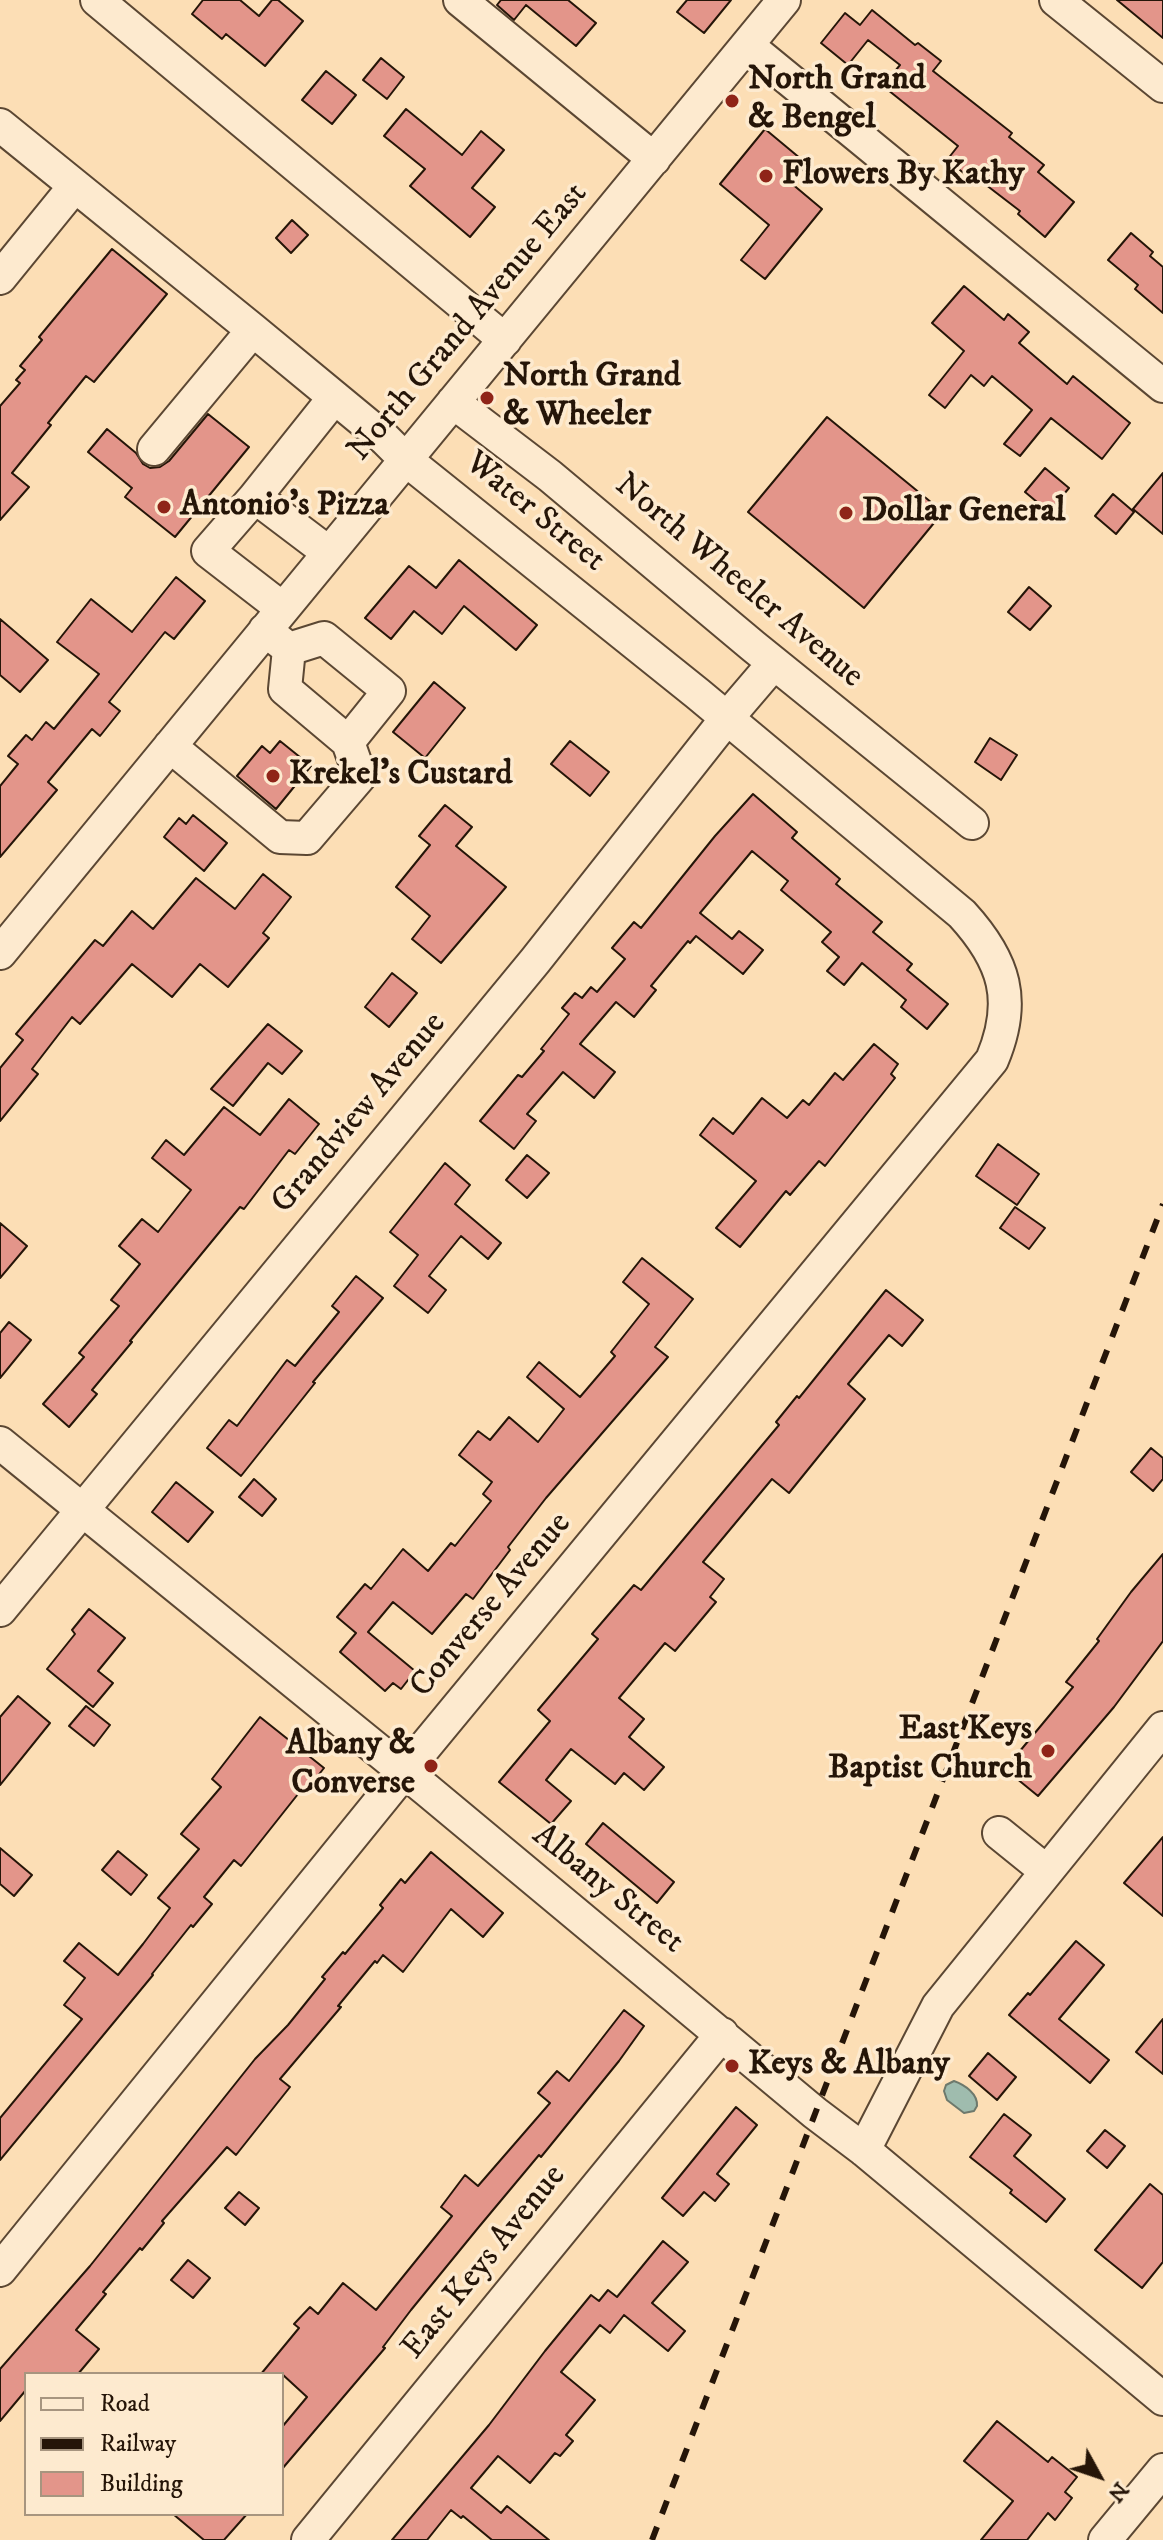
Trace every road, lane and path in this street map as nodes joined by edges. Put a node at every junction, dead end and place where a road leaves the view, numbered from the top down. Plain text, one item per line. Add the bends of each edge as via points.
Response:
1 (97, 0) edge
2 (460, 0) edge
3 (784, 0) edge
4 (1056, 0) edge
5 (747, 45) junction
6 (1163, 86) edge
7 (0, 125) edge
8 (654, 159) junction
9 (74, 187) junction
10 (0, 278) edge
11 (253, 330) junction
12 (505, 340) junction
13 (1163, 386) edge
14 (334, 398) junction
15 (453, 402) junction
16 (154, 449) dead end
17 (405, 459) junction
18 (255, 497) junction
19 (329, 553) junction
20 (279, 629) junction
21 (774, 663) junction
22 (727, 718) junction
23 (348, 742) junction
24 (170, 746) junction
25 (972, 823) dead end
26 (0, 953) edge
27 (1002, 976) joint
28 (0, 1443) edge
29 (81, 1509) junction
30 (0, 1610) edge
31 (1163, 1728) edge
32 (404, 1772) junction
33 (999, 1833) dead end
34 (1046, 1871) junction
35 (722, 2034) junction
36 (864, 2150) junction
37 (0, 2270) edge
38 (1163, 2399) edge
39 (1163, 2470) edge
40 (308, 2540) edge
41 (1105, 2540) edge

1 - 12 street
2 - 8 street
3 - 5 street, North Grand Avenue East
4 - 6 street
5 - 8 street, North Grand Avenue East
5 - 13 street
7 - 9 street, Water Street
8 - 12 street, North Grand Avenue East
9 - 10 street
9 - 11 street, Water Street
11 - 14 street, Water Street
11 - 16 street
12 - 15 street, North Grand Avenue East
14 - 17 street, Water Street
14 - 18 street
15 - 17 street, North Grand Avenue East
15 - 21 street, North Wheeler Avenue
17 - 19 street, North Grand Avenue East
17 - 22 street, Water Street
18 - 19 street
18 - 20 street via 208,551
19 - 20 street, North Grand Avenue East
20 - 23 street via 285,689
20 - 23 street via 324,638 389,691
20 - 24 street, North Grand Avenue East
21 - 22 street, Grandview Avenue
21 - 25 street, North Wheeler Avenue
22 - 27 street, Water Street via 962,914 983,936
22 - 29 street, Grandview Avenue via 535,961
23 - 24 street via 360,776 307,838 280,837
24 - 26 street, North Grand Avenue East
27 - 32 street, Converse Avenue via 1006,1011 992,1060
28 - 29 street, Albany Street
29 - 30 street, Grandview Avenue
29 - 32 street, Albany Street
31 - 34 street
32 - 35 street, Albany Street
32 - 37 street, Converse Avenue
33 - 34 street
34 - 36 street via 938,2006
35 - 36 street, Albany Street
35 - 40 street, East Keys Avenue
36 - 38 street, Albany Street
39 - 41 street

